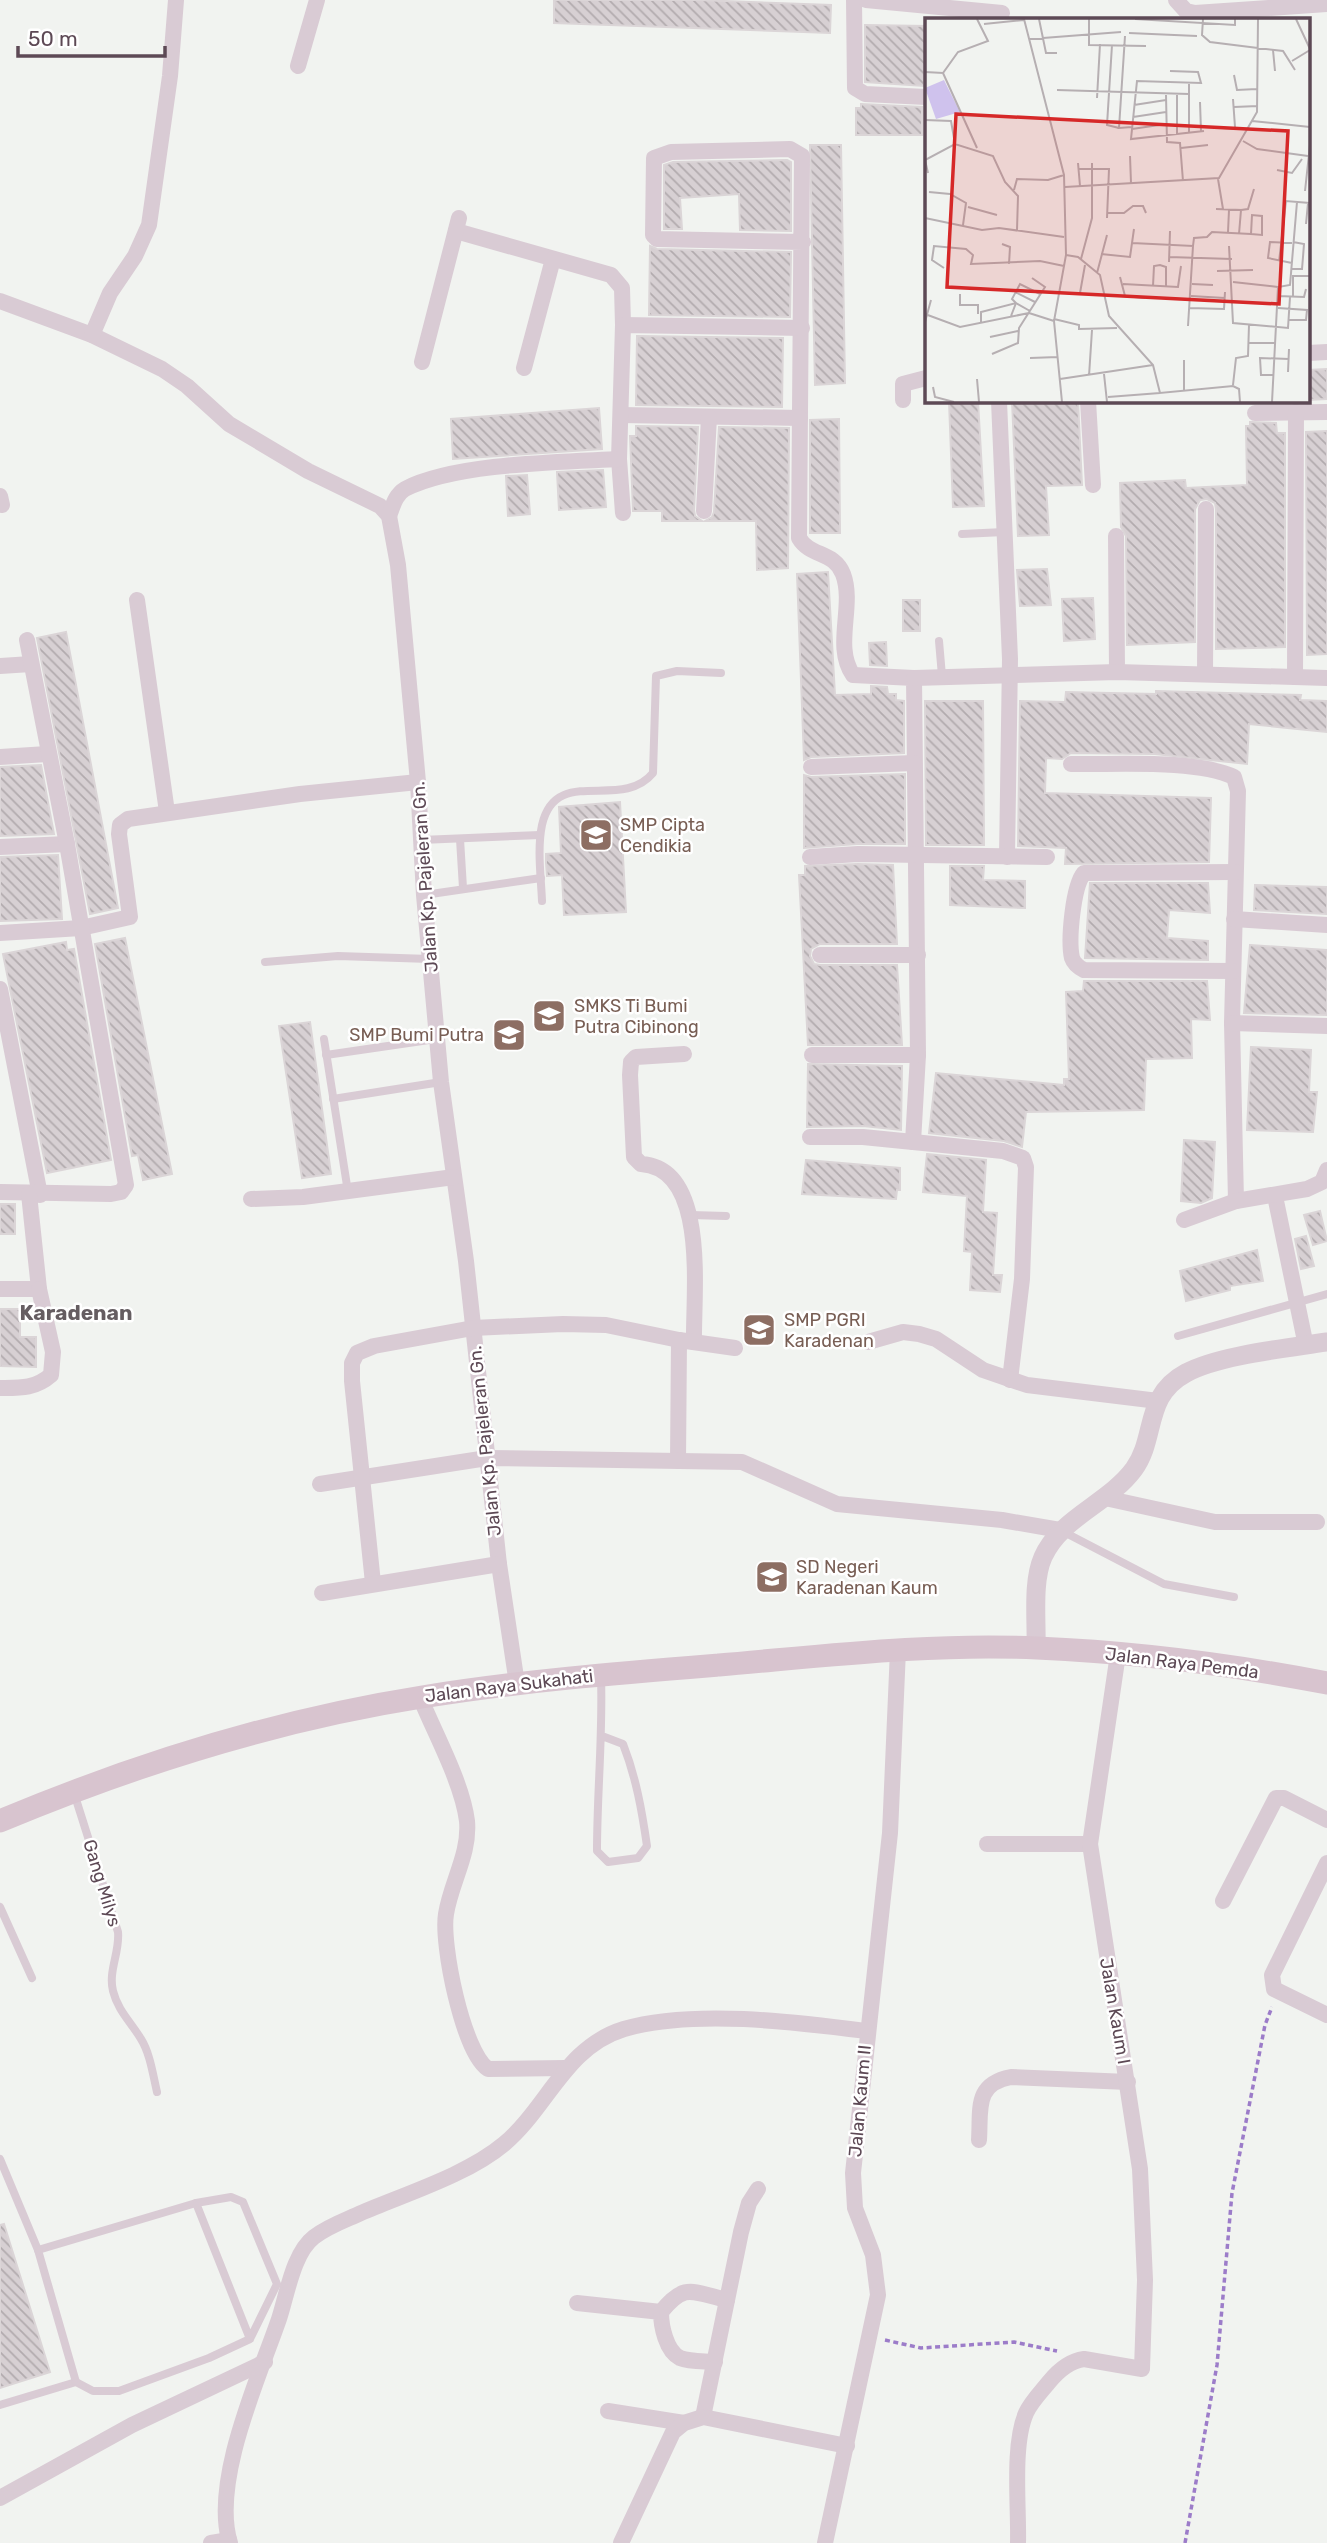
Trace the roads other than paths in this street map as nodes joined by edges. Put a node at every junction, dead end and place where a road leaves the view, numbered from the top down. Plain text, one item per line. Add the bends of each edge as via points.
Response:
1 (176, 0) edge
2 (317, 0) edge
3 (854, 0) edge
4 (866, 0) edge
5 (1177, 0) edge
6 (1266, 3) edge
7 (1327, 4) edge
8 (1002, 11) edge
9 (1195, 16) edge
10 (298, 66) dead end
11 (925, 97) edge
12 (803, 242) junction
13 (553, 259) junction
14 (0, 301) edge
15 (622, 325) junction
16 (802, 328) junction
17 (92, 335) junction
18 (422, 362) dead end
19 (524, 368) dead end
20 (925, 378) edge
21 (902, 400) dead end
22 (999, 402) edge
23 (1088, 402) edge
24 (1296, 412) junction
25 (1327, 412) edge
26 (1255, 413) dead end
27 (621, 415) junction
28 (709, 417) junction
29 (800, 418) junction
30 (619, 460) junction
31 (1093, 485) dead end
32 (1206, 509) dead end
33 (705, 511) dead end
34 (623, 513) dead end
35 (390, 516) junction
36 (1004, 533) junction
37 (962, 534) dead end
38 (1116, 536) dead end
39 (137, 600) dead end
40 (27, 640) dead end
41 (939, 641) dead end
42 (31, 664) junction
43 (0, 666) edge
44 (1117, 672) junction
45 (721, 673) dead end
46 (1205, 673) junction
47 (1008, 674) junction
48 (942, 676) junction
49 (1295, 677) junction
50 (914, 678) junction
51 (1327, 678) edge
52 (47, 754) junction
53 (0, 757) edge
54 (914, 763) junction
55 (1071, 764) dead end
56 (811, 767) dead end
57 (418, 782) junction
58 (167, 812) junction
59 (540, 835) junction
60 (460, 839) junction
61 (421, 840) junction
62 (67, 844) junction
63 (0, 847) edge
64 (810, 857) dead end
65 (914, 857) junction
66 (1007, 857) junction
67 (1047, 857) dead end
68 (1235, 872) junction
69 (541, 878) junction
70 (463, 888) junction
71 (424, 895) junction
72 (542, 901) dead end
73 (1234, 919) junction
74 (1327, 925) edge
75 (81, 928) junction
76 (0, 933) edge
77 (820, 955) dead end
78 (918, 955) junction
79 (430, 958) junction
80 (265, 962) dead end
81 (1233, 971) junction
82 (0, 989) edge
83 (1232, 1023) junction
84 (1327, 1026) edge
85 (324, 1039) dead end
86 (436, 1039) junction
87 (684, 1054) dead end
88 (326, 1055) junction
89 (812, 1055) dead end
90 (918, 1055) junction
91 (441, 1083) junction
92 (333, 1099) junction
93 (810, 1137) dead end
94 (913, 1142) junction
95 (1327, 1170) edge
96 (454, 1177) junction
97 (0, 1192) edge
98 (348, 1192) junction
99 (35, 1194) junction
100 (1275, 1196) junction
101 (251, 1199) dead end
102 (1236, 1201) junction
103 (691, 1215) junction
104 (726, 1216) dead end
105 (1184, 1220) dead end
106 (0, 1289) edge
107 (39, 1289) junction
108 (1327, 1294) edge
109 (1298, 1303) junction
110 (472, 1328) junction
111 (1178, 1336) dead end
112 (686, 1341) junction
113 (868, 1342) dead end
114 (1327, 1342) edge
115 (1306, 1346) junction
116 (735, 1348) dead end
117 (1010, 1380) junction
118 (0, 1388) edge
119 (1158, 1401) junction
120 (487, 1458) junction
121 (678, 1461) junction
122 (364, 1475) junction
123 (320, 1484) dead end
124 (1105, 1498) junction
125 (1317, 1522) dead end
126 (1060, 1530) junction
127 (499, 1564) junction
128 (373, 1583) junction
129 (322, 1592) dead end
130 (1234, 1597) dead end
131 (1036, 1648) junction
132 (898, 1650) junction
133 (1118, 1654) junction
134 (601, 1675) junction
135 (1327, 1683) edge
136 (517, 1684) junction
137 (420, 1697) junction
138 (602, 1736) junction
139 (73, 1791) junction
140 (1327, 1819) edge
141 (0, 1821) edge
142 (987, 1844) dead end
143 (1090, 1844) junction
144 (1327, 1863) edge
145 (1223, 1900) dead end
146 (0, 1906) edge
147 (33, 1978) dead end
148 (1327, 2015) edge
149 (866, 2031) junction
150 (565, 2068) junction
151 (1128, 2082) junction
152 (157, 2092) dead end
153 (979, 2140) dead end
154 (0, 2159) edge
155 (758, 2189) dead end
156 (196, 2203) junction
157 (38, 2250) junction
158 (727, 2300) junction
159 (577, 2303) dead end
160 (661, 2312) junction
161 (250, 2339) junction
162 (265, 2362) junction
163 (715, 2362) junction
164 (76, 2382) junction
165 (0, 2405) edge
166 (608, 2412) dead end
167 (704, 2417) junction
168 (684, 2423) junction
169 (847, 2446) junction
170 (0, 2498) edge
171 (229, 2541) edge
172 (211, 2543) edge
173 (621, 2543) edge
174 (825, 2543) edge
175 (1018, 2543) edge

1 - 17 street via 149,225
2 - 10 street
3 - 11 street via 855,88 865,94
4 - 8 street
5 - 9 street
6 - 7 street
6 - 9 street
12 - 12 street via 657,239 653,235 654,158 671,152 796,149 802,156
12 - 16 street
13 - 15 street via 618,280
13 - 18 street via 458,224
13 - 19 street
14 - 17 street
15 - 16 street
15 - 27 street
16 - 29 street
17 - 35 street via 162,369 229,424 308,471 380,506
20 - 21 street via 903,384
22 - 36 street
23 - 31 street
24 - 25 street
24 - 26 street
24 - 49 street
27 - 28 street
27 - 30 street
28 - 29 street
28 - 33 street
29 - 50 street via 799,538 811,551 829,556 843,573 848,669 860,677
30 - 34 street
30 - 35 street via 499,467 436,479 404,490 396,497
32 - 46 street
35 - 57 street, Jalan Kp. Pajeleran Gn.
36 - 37 lane
36 - 47 street
38 - 44 street
39 - 58 street
40 - 42 street
41 - 48 lane
42 - 43 street
42 - 52 street
44 - 46 street
44 - 47 street
45 - 59 lane via 666,672 656,676 653,773 629,790 567,792 549,811
46 - 49 street
47 - 48 street
47 - 66 street
48 - 50 street
49 - 51 street
50 - 54 street
52 - 53 street
52 - 62 street
54 - 56 street
54 - 65 street
55 - 68 street via 1197,768 1234,777 1238,791
57 - 58 street
57 - 61 street, Jalan Kp. Pajeleran Gn.
58 - 75 street via 128,818 120,825 131,917
59 - 60 lane
59 - 69 lane
60 - 61 lane
60 - 70 lane
61 - 71 street, Jalan Kp. Pajeleran Gn.
62 - 63 street
62 - 75 street
64 - 65 street
65 - 66 street
65 - 78 street
66 - 67 street
68 - 73 street
68 - 81 street via 1084,873 1078,880 1072,923 1072,958 1084,970
69 - 70 lane
69 - 72 lane
70 - 71 lane
71 - 79 street, Jalan Kp. Pajeleran Gn.
73 - 74 street
73 - 81 street
75 - 76 street
75 - 99 street via 125,1185 117,1193
77 - 78 street
78 - 90 street
79 - 80 lane via 351,956
79 - 86 street, Jalan Kp. Pajeleran Gn.
81 - 83 street
82 - 99 street
83 - 84 street
83 - 102 street
85 - 88 lane
86 - 88 lane
86 - 91 street, Jalan Kp. Pajeleran Gn.
87 - 103 street via 636,1057 631,1062 631,1099 637,1161 664,1168 671,1175
88 - 92 lane
89 - 90 street
90 - 94 street
91 - 92 lane
91 - 96 street, Jalan Kp. Pajeleran Gn.
92 - 98 lane
93 - 94 street
94 - 117 street via 1003,1151 1023,1158 1022,1279
95 - 100 street via 1322,1182
96 - 98 street
96 - 110 street, Jalan Kp. Pajeleran Gn.
97 - 99 street
98 - 101 street
99 - 107 street
100 - 102 street
100 - 109 street
102 - 105 street
103 - 104 lane
103 - 112 street
106 - 107 street
107 - 118 street via 53,1352 51,1376 26,1388
108 - 109 lane
109 - 111 lane
109 - 115 street
110 - 112 street via 606,1325
110 - 120 street, Jalan Kp. Pajeleran Gn.
110 - 122 street via 356,1353 352,1381
112 - 116 street
112 - 121 street
113 - 117 street via 903,1332 919,1334
114 - 115 street
115 - 119 street via 1187,1372 1163,1391
117 - 119 street
119 - 124 street via 1135,1468
120 - 121 street
120 - 122 street
120 - 127 street, Jalan Kp. Pajeleran Gn.
121 - 126 street via 742,1462 837,1504
122 - 123 street
122 - 128 street
124 - 125 street via 1214,1522
124 - 126 street
126 - 130 lane via 1164,1584
126 - 131 street via 1039,1570
127 - 128 street
127 - 136 street, Jalan Kp. Pajeleran Gn.
128 - 129 street
131 - 132 main road, Jalan Raya Sukahati
131 - 133 main road, Jalan Raya Pemda
132 - 134 main road, Jalan Raya Sukahati
132 - 149 street, Jalan Kaum II via 890,1833
133 - 135 main road, Jalan Raya Pemda
133 - 143 street, Jalan Kaum I
134 - 136 main road, Jalan Raya Sukahati
134 - 138 lane
136 - 137 main road, Jalan Raya Sukahati
137 - 139 main road, Jalan Raya Sukahati via 219,1742
137 - 150 street via 467,1818 468,1841 446,1916 448,1963 474,2050 488,2070
138 - 138 lane via 623,1744 631,1764 647,1846 638,1858 608,1861 597,1851
139 - 141 main road, Jalan Raya Sukahati
139 - 152 lane, Gang Milys via 118,1932 113,1991 123,2015 143,2041
140 - 145 street via 1284,1798 1273,1801
142 - 143 street
143 - 151 street, Jalan Kaum I
144 - 148 street via 1271,1983 1278,1992
146 - 147 lane
149 - 150 street via 796,2022 670,2021 603,2037
149 - 169 street, Jalan Kaum II via 853,2173 855,2208 879,2282
150 - 162 street via 503,2145 312,2238 299,2262
151 - 153 street via 994,2080 985,2089
151 - 175 street, Jalan Kaum I via 1145,2231 1142,2369 1075,2360 1057,2372 1026,2413 1018,2462
154 - 157 lane
155 - 158 street via 749,2203
156 - 157 lane
156 - 161 lane
156 - 161 lane via 230,2197 243,2202 275,2274 276,2289
157 - 164 lane
158 - 160 street via 686,2291 675,2295
158 - 163 street
159 - 160 street
160 - 163 street via 661,2327 680,2358
161 - 164 lane via 119,2391 93,2392
162 - 170 street via 132,2425
162 - 171 street via 247,2399 232,2471 226,2504
163 - 167 street
164 - 165 lane
166 - 168 street
167 - 168 street
167 - 169 street
168 - 173 street via 673,2432
169 - 174 street, Jalan Kaum II
171 - 172 street

